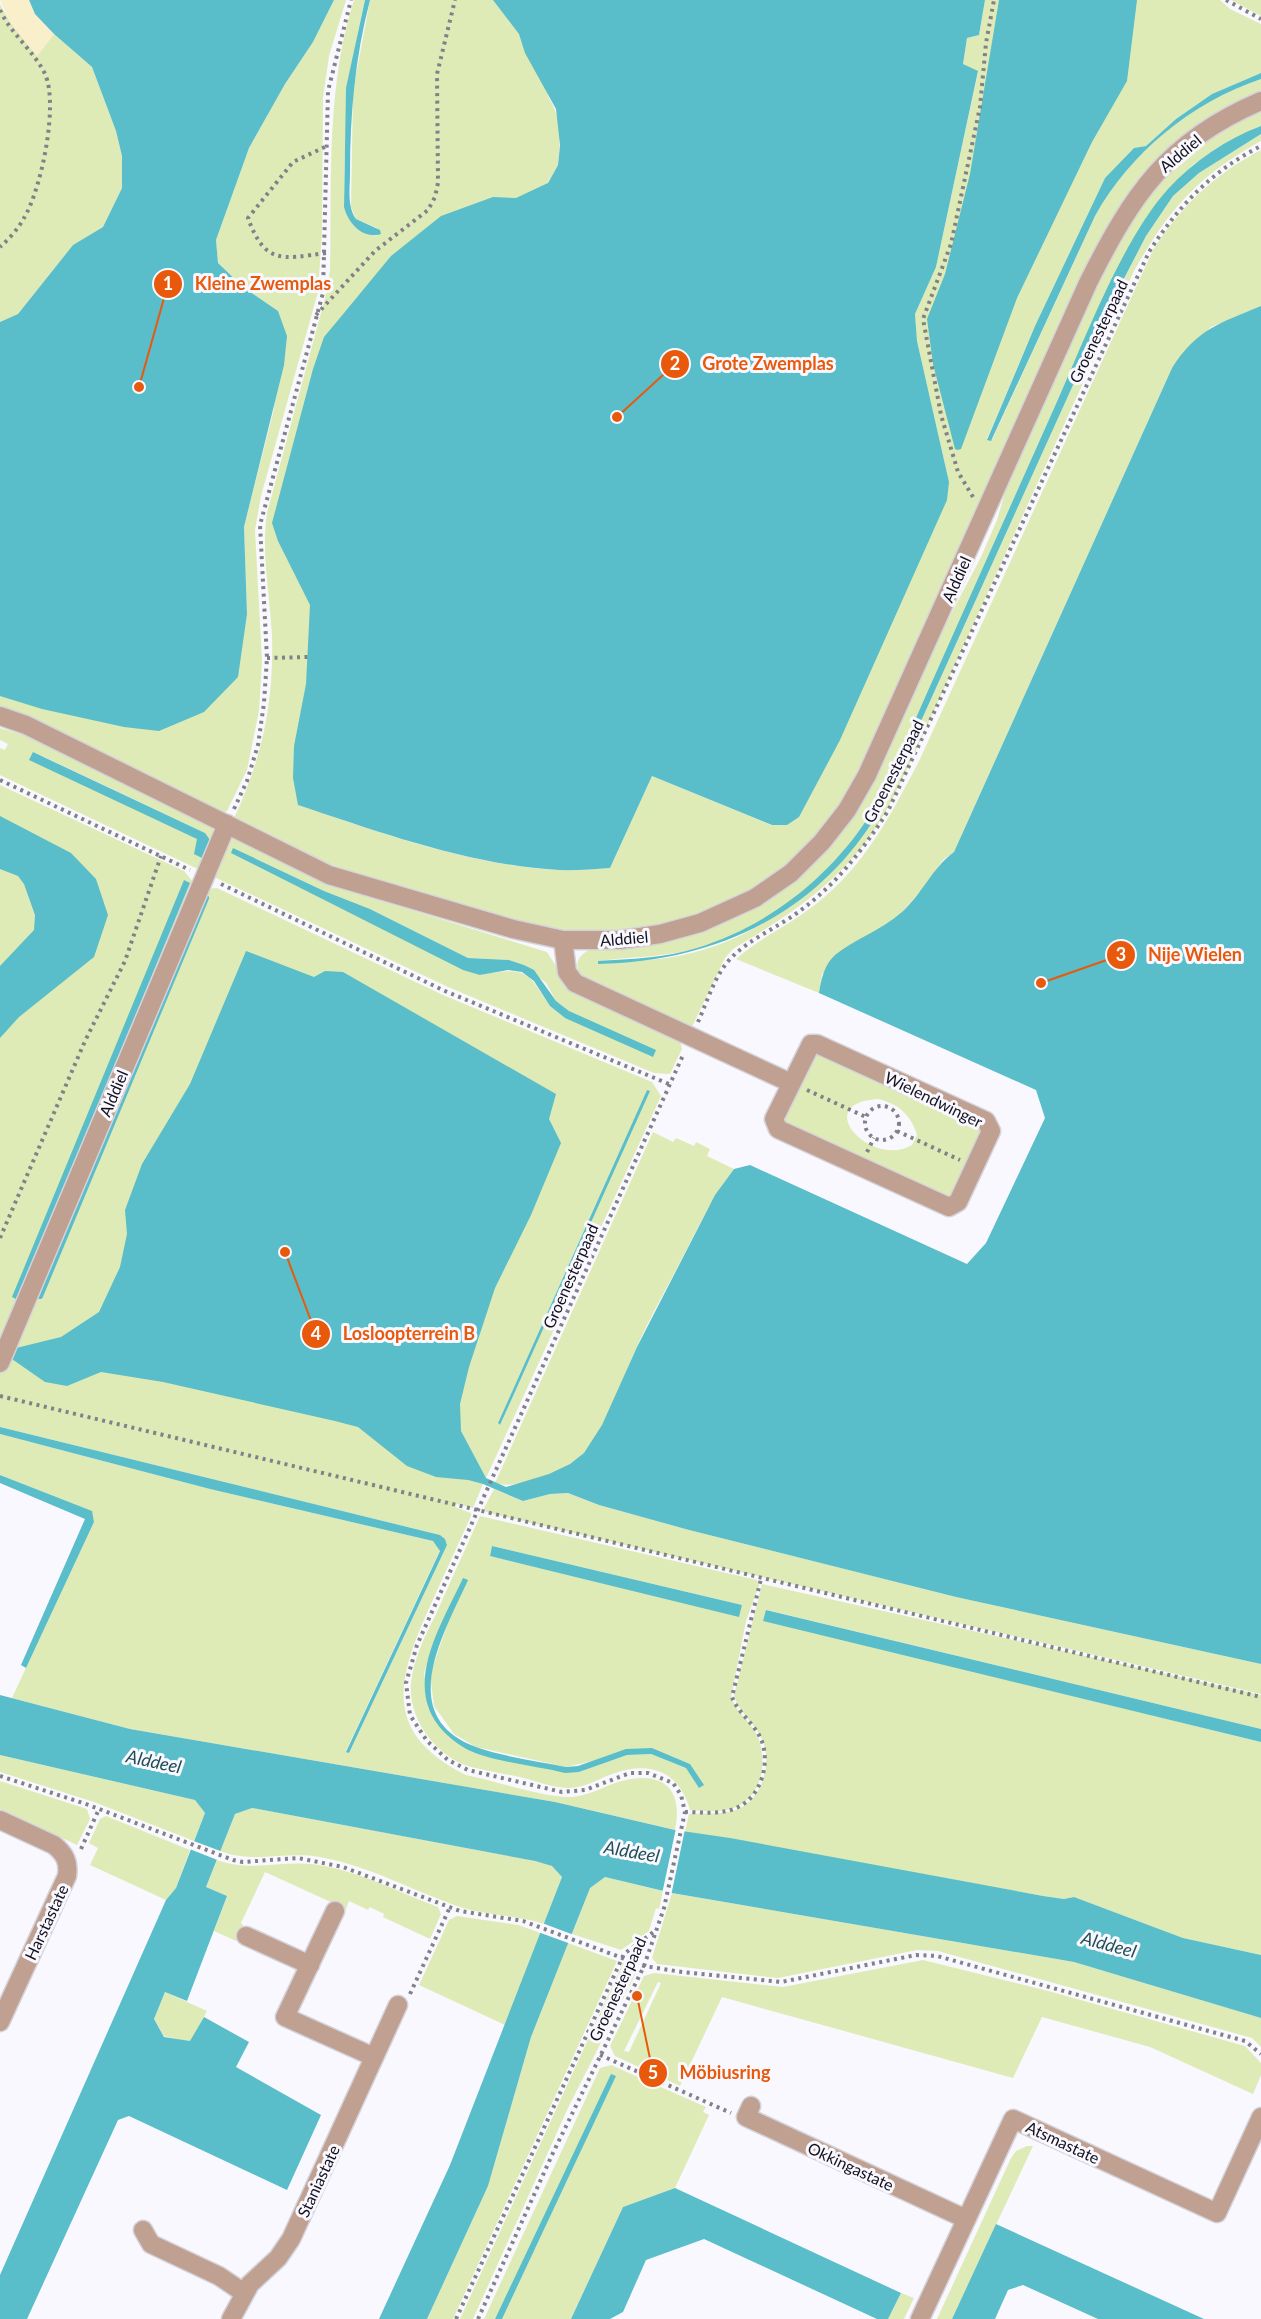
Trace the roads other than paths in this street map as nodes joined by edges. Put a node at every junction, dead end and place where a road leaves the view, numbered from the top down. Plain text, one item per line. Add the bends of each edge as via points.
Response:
1 (1261, 101) edge
2 (0, 716) edge
3 (227, 824) junction
4 (563, 940) junction
5 (791, 1083) junction
6 (4, 1355) edge
7 (0, 1820) edge
8 (335, 1911) dead end
9 (246, 1936) dead end
10 (310, 1965) junction
11 (399, 2005) road end
12 (0, 2022) edge
13 (374, 2057) junction
14 (749, 2112) road end
15 (1261, 2117) edge
16 (966, 2219) junction
17 (142, 2230) dead end
18 (244, 2293) junction
19 (231, 2319) edge
20 (920, 2319) edge

1 - 4 street, Alddiel via 1208,129 1172,156 1143,187 1119,222 867,775 822,842 791,873 755,898 700,923 630,938
2 - 3 street, Alddiel via 26,725
3 - 4 street, Alddiel via 329,874
3 - 6 street, Alddiel
4 - 5 street via 567,972 575,983
5 - 5 street, Wielendwinger via 774,1119 778,1129 949,1207 958,1202 991,1131 986,1121 817,1044 807,1048
7 - 12 street, Harstastate via 54,1845 66,1858 67,1876
8 - 10 street
9 - 10 street
10 - 13 street via 285,2017
11 - 13 street, Staniastate
13 - 18 street, Staniastate via 291,2239
14 - 16 street, Okkingastate
15 - 16 street, Atsmastate via 1217,2213 1012,2119
16 - 20 street, Atsmastate
17 - 18 street via 151,2244 219,2276
18 - 19 street, Staniastate

